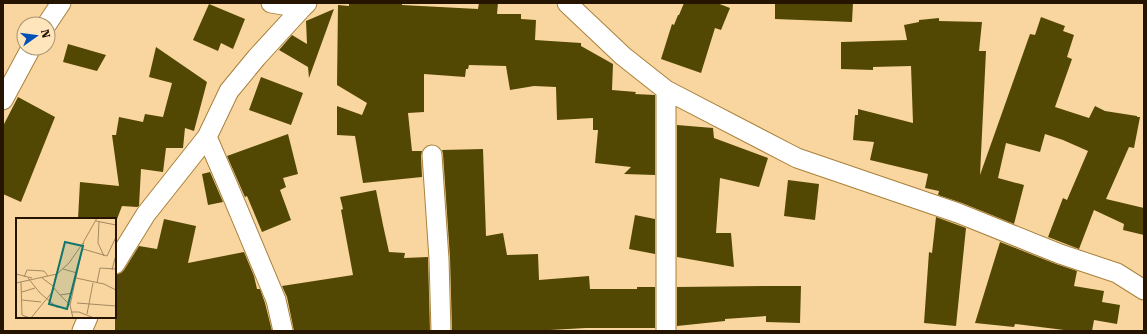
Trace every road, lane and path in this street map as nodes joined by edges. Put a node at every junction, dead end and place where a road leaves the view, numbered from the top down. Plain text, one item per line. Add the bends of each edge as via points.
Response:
1 (61, 3) edge
2 (271, 3) edge
3 (567, 3) edge
4 (304, 6) edge
5 (52, 16) edge
6 (27, 56) edge
7 (666, 90) junction
8 (3, 100) edge
9 (207, 137) junction
10 (432, 155) dead end
11 (116, 262) edge
12 (1144, 290) edge
13 (88, 318) edge
14 (82, 331) edge
15 (283, 331) edge
16 (441, 331) edge
17 (666, 331) edge

1 - 5 street
2 - 4 street
3 - 7 street via 623,56
4 - 9 street via 229,91
6 - 8 street
7 - 12 street via 797,158 958,213 1060,254 1117,273
7 - 17 street
9 - 11 street via 146,214
9 - 15 street via 276,300
10 - 16 street
13 - 14 street

